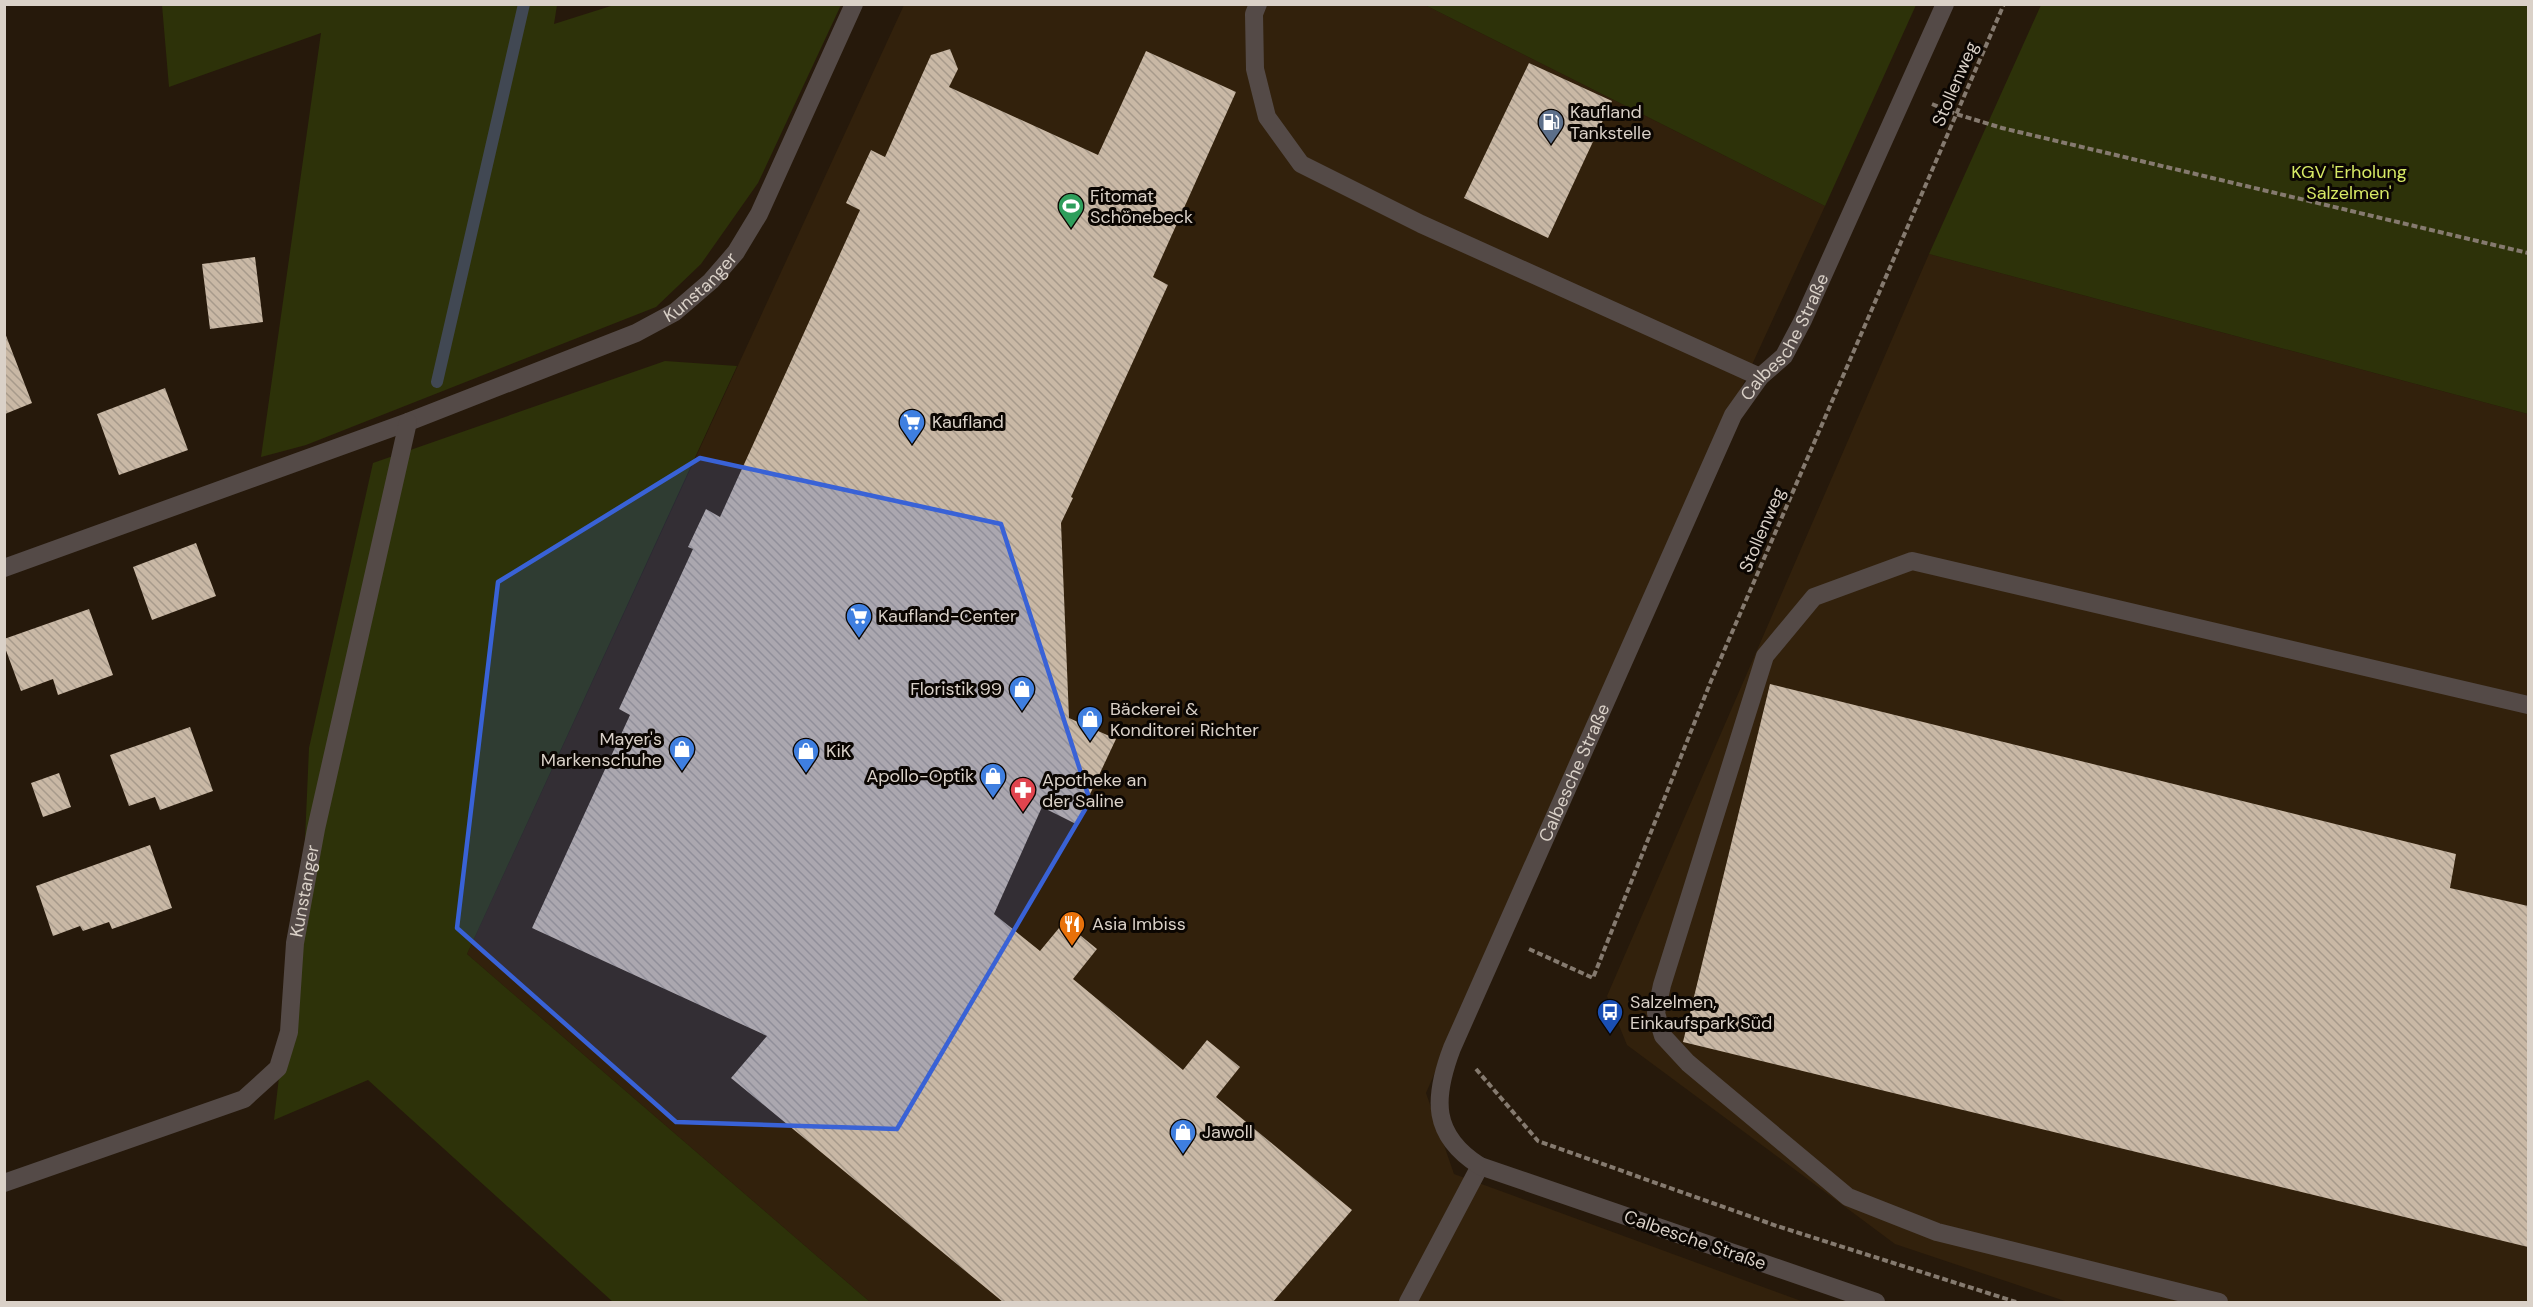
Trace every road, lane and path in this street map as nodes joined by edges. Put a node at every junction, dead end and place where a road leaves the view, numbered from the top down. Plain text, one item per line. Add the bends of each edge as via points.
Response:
1 (854, 4) edge
2 (1258, 4) edge
3 (1945, 4) edge
4 (2004, 4) edge
5 (1906, 93) junction
6 (1956, 114) junction
7 (2529, 253) edge
8 (1760, 377) junction
9 (408, 422) junction
10 (4, 568) edge
11 (2529, 705) edge
12 (1502, 937) junction
13 (1452, 1048) junction
14 (1480, 1167) junction
15 (4, 1184) edge
16 (1408, 1302) edge
17 (1876, 1302) edge
18 (2016, 1302) edge
19 (2219, 1302) edge

1 - 9 street, Kunstanger via 759,214 736,252 711,281 675,312 636,333
2 - 8 street via 1254,14 1254,69 1267,117 1300,164 1421,224
3 - 5 street, Calbesche Straße
4 - 6 path, Stollenweg
5 - 6 path
5 - 8 street, Calbesche Straße via 1803,320 1784,356
6 - 7 path
6 - 12 path, Stollenweg via 1711,681 1593,978
8 - 12 street, Calbesche Straße via 1733,415
9 - 10 street, Kunstanger
9 - 15 street, Kunstanger via 316,829 295,943 289,1032 278,1068 244,1099
11 - 19 street via 1912,561 1814,597 1765,656 1662,985 1656,1012 1663,1036 1689,1063 1848,1197 1937,1232
12 - 13 street, Calbesche Straße
13 - 14 street, Calbesche Straße via 1440,1084 1440,1117 1453,1145
13 - 18 path via 1481,1074 1538,1141 1777,1226
14 - 16 street
14 - 17 street, Calbesche Straße

